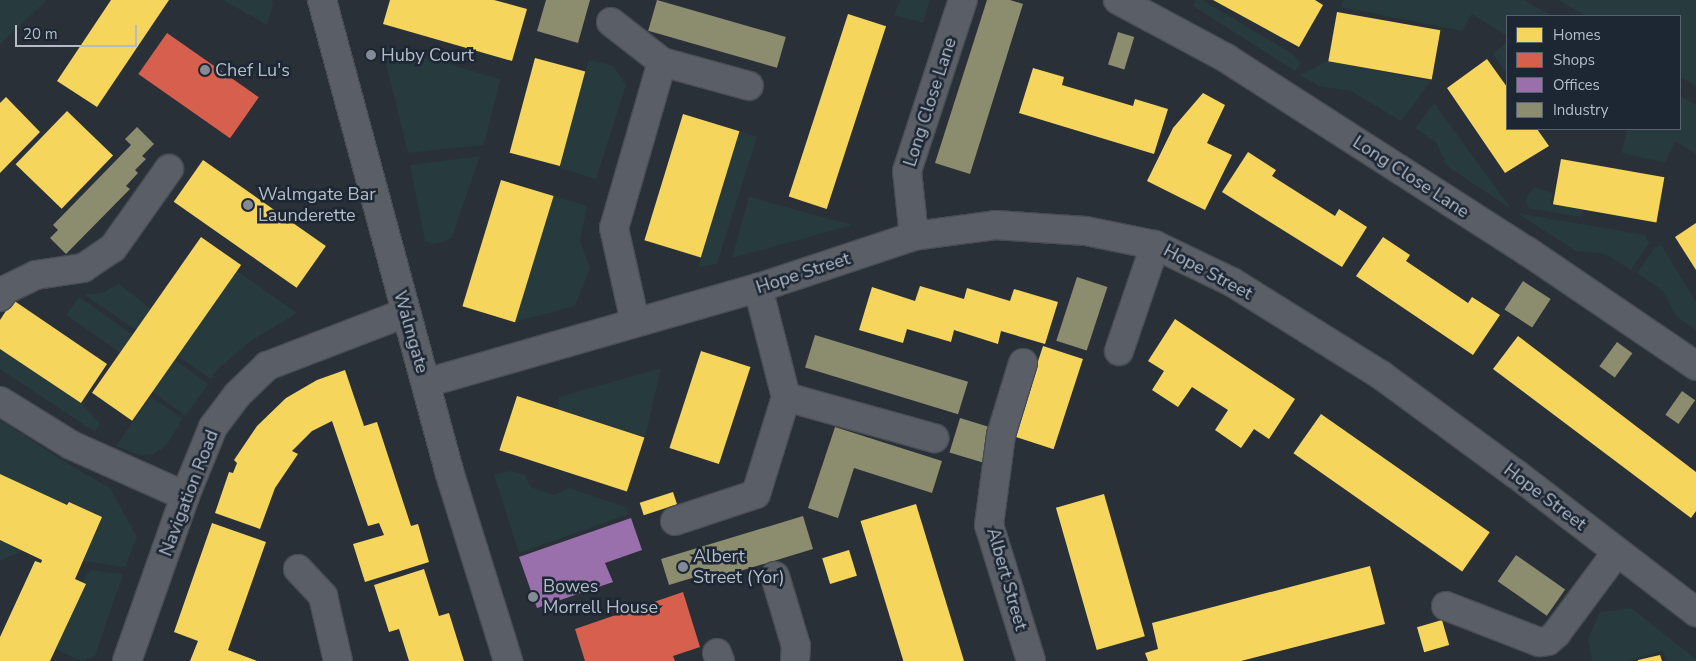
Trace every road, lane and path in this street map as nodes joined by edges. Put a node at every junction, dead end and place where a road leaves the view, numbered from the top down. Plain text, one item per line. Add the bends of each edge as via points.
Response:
1 (322, 0) edge
2 (963, 0) edge
3 (1118, 0) edge
4 (611, 22) dead end
5 (662, 62) junction
6 (749, 86) dead end
7 (169, 169) dead end
8 (914, 236) junction
9 (1155, 245) junction
10 (758, 288) junction
11 (0, 297) edge
12 (405, 313) junction
13 (635, 322) junction
14 (1119, 351) dead end
15 (1023, 363) dead end
16 (1696, 366) edge
17 (426, 382) junction
18 (786, 397) junction
19 (0, 401) edge
20 (934, 438) dead end
21 (185, 496) junction
22 (675, 521) dead end
23 (1617, 552) junction
24 (298, 569) dead end
25 (775, 576) dead end
26 (1446, 606) dead end
27 (1696, 612) edge
28 (127, 661) edge
29 (338, 661) edge
30 (508, 661) edge
31 (795, 661) edge
32 (1031, 661) edge

1 - 12 street, Walmgate
2 - 8 street, Long Close Lane via 907,171
3 - 16 street, Long Close Lane via 1226,58 1527,250
4 - 5 street
5 - 6 street
5 - 13 street via 614,228
7 - 11 street via 113,248 83,268 36,275 5,290
8 - 9 street, Hope Street via 995,225 1086,231
8 - 10 street, Hope Street
9 - 14 street
9 - 23 street, Hope Street via 1232,282 1381,375
10 - 13 street, Hope Street
10 - 18 street
12 - 17 street, Walmgate
12 - 21 street, Navigation Road via 267,366 237,395 213,427
13 - 17 street, Hope Street
15 - 32 street, Albert Street via 1001,435 989,525
17 - 30 street, Walmgate via 449,471
18 - 20 street
18 - 22 street via 756,494
19 - 21 street via 71,445
21 - 28 street, Navigation Road
23 - 26 street via 1556,634 1548,640 1539,642
23 - 27 street, Hope Street
24 - 29 street via 323,596
25 - 31 street via 796,646

